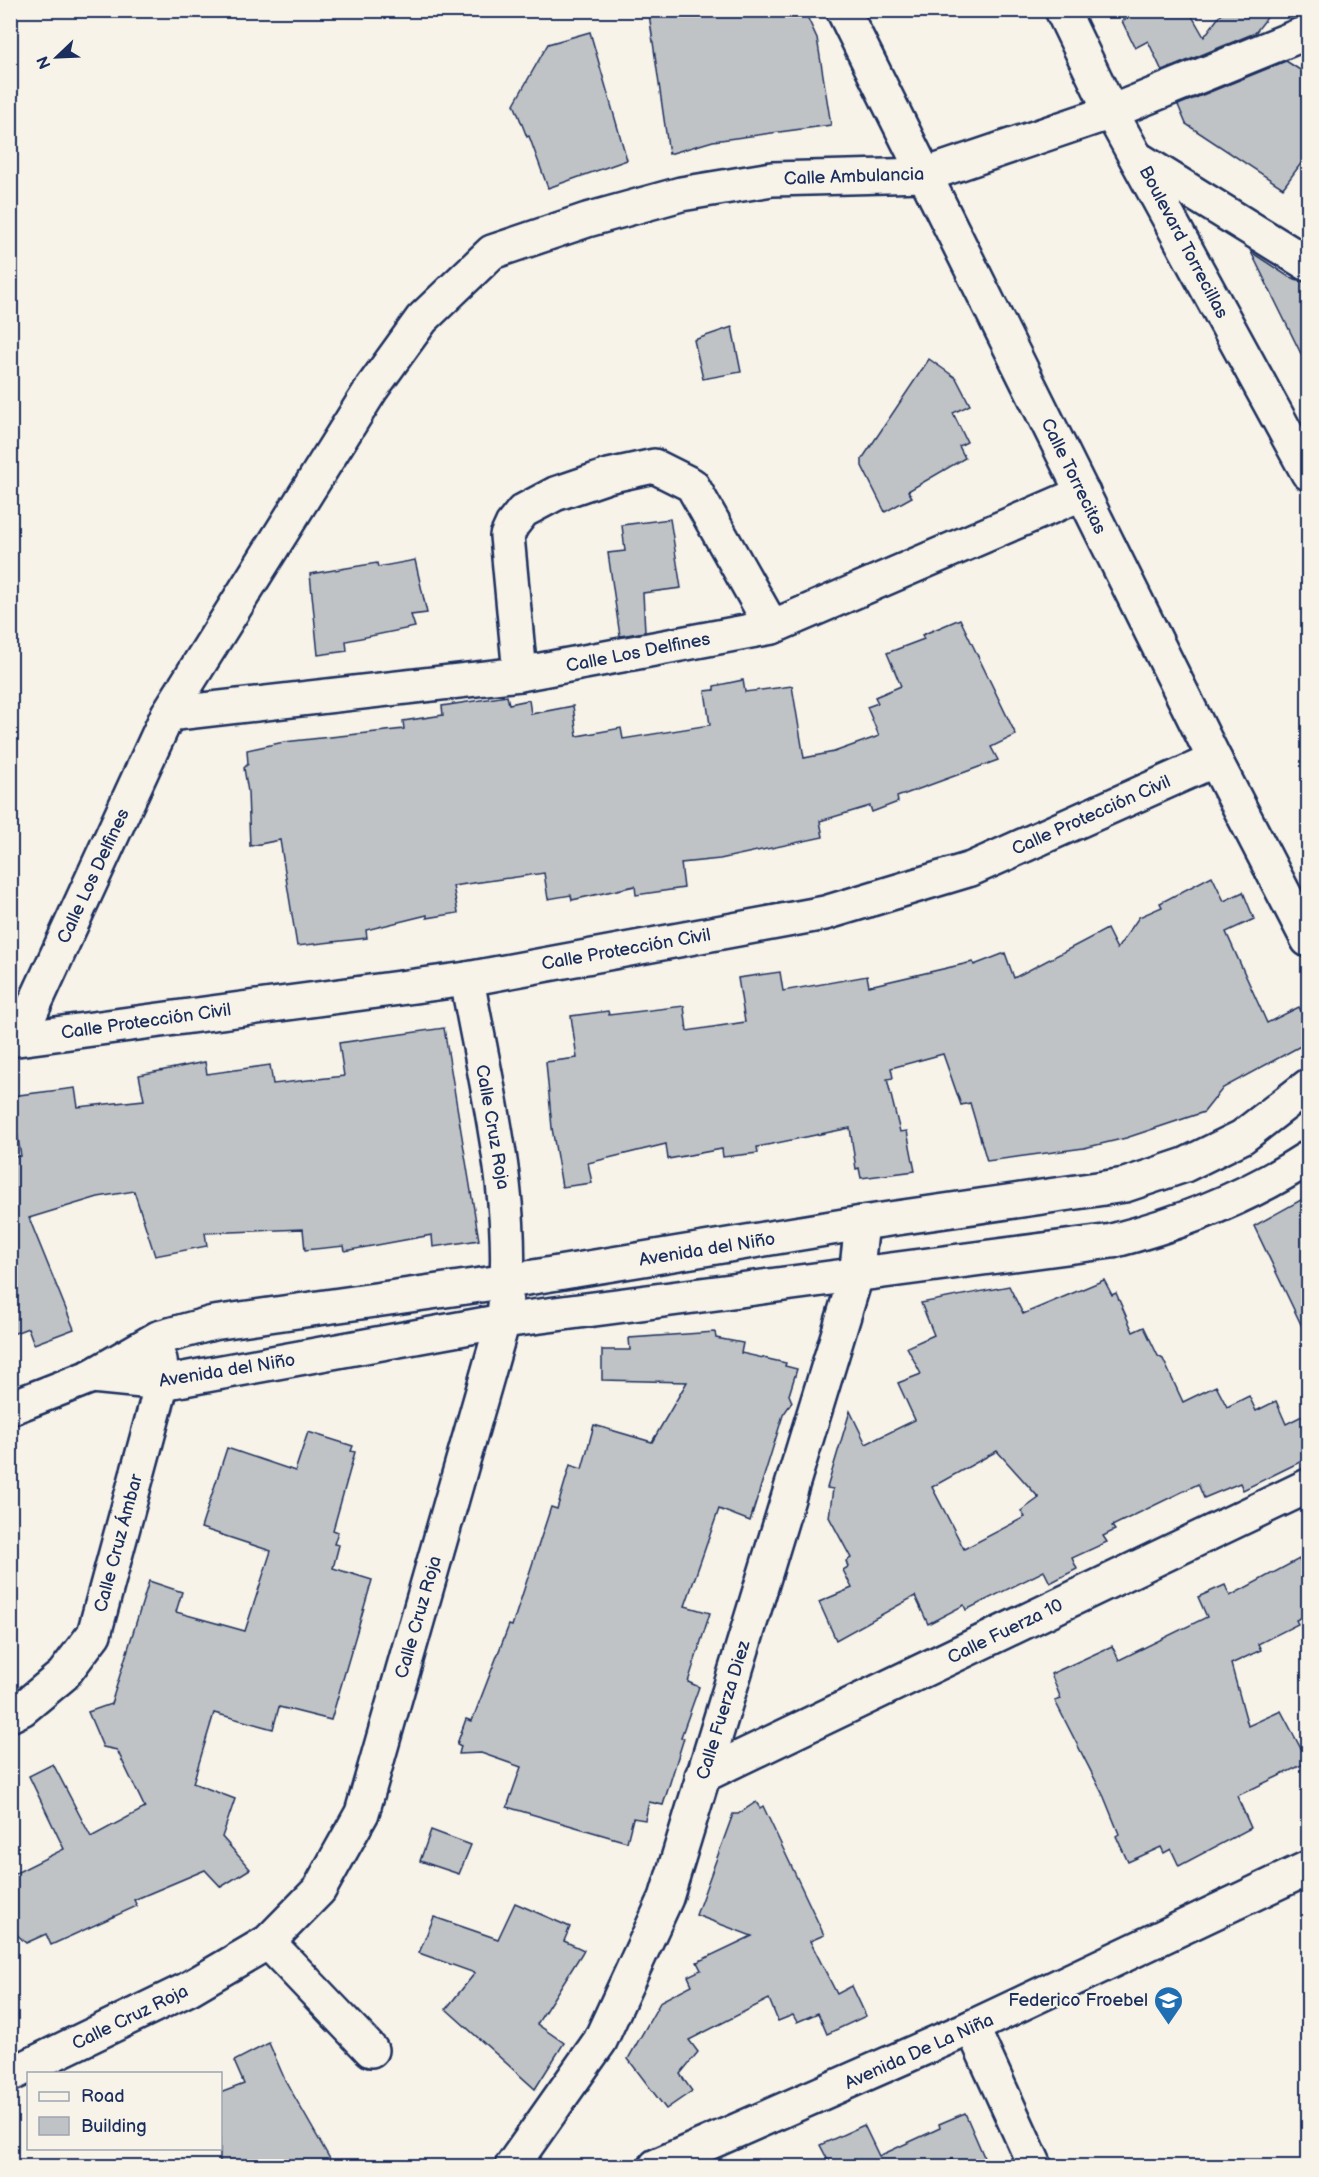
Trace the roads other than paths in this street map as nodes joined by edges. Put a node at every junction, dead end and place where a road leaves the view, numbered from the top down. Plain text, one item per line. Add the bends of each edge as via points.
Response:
1 (843, 10) edge
2 (1062, 10) edge
3 (1308, 32) edge
4 (1111, 112) junction
5 (1139, 159) junction
6 (925, 175) junction
7 (492, 252) joint
8 (1308, 264) edge
9 (1308, 472) edge
10 (1083, 493) junction
11 (772, 627) junction
12 (520, 674) junction
13 (168, 714) junction
14 (1215, 760) junction
15 (1308, 940) edge
16 (467, 979) junction
17 (15, 1039) edge
18 (1308, 1086) edge
19 (1308, 1158) edge
20 (862, 1223) junction
21 (856, 1276) junction
22 (509, 1281) junction
23 (503, 1321) junction
24 (158, 1338) junction
25 (92, 1376) junction
26 (162, 1383) junction
27 (10, 1408) edge
28 (1308, 1486) edge
29 (10, 1714) edge
30 (702, 1776) junction
31 (1308, 1868) edge
32 (268, 1942) junction
33 (972, 2028) junction
34 (371, 2050) dead end
35 (10, 2075) edge
36 (512, 2166) edge
37 (656, 2166) edge
38 (1035, 2166) edge

1 - 6 street, Calle Torrecitas
2 - 4 street, Boulevard Torrecillas
3 - 4 street, Calle Ambulancia
4 - 5 street, Boulevard Torrecillas
4 - 6 street, Calle Ambulancia
5 - 8 street
5 - 9 street, Boulevard Torrecillas
6 - 7 street, Calle Ambulancia via 772,179 681,194 586,220
6 - 10 street, Calle Torrecitas
7 - 13 street, Calle Los Delfines via 422,319 372,388
10 - 11 street, Calle Los Delfines
10 - 14 street, Calle Torrecitas
11 - 12 street, Calle Los Delfines
11 - 12 street via 692,485 654,466 555,494 523,512 512,525 507,536
12 - 13 street, Calle Los Delfines
13 - 17 street, Calle Los Delfines
14 - 15 street, Calle Torrecitas
14 - 16 street, Calle Protección Civil via 971,869 825,913
16 - 17 street, Calle Protección Civil
16 - 22 street, Calle Cruz Roja via 506,1205
18 - 20 street, Avenida del Niño via 1242,1137 1185,1166 1125,1185
19 - 21 street, Avenida del Niño via 1278,1178 1222,1205 1165,1227 1112,1241
20 - 21 street, Calle Fuerza Diez
20 - 22 street, Avenida del Niño
21 - 23 street, Avenida del Niño
21 - 30 street, Calle Fuerza Diez
22 - 23 street, Calle Cruz Roja
22 - 24 street, Avenida del Niño via 213,1323
23 - 26 street, Avenida del Niño
23 - 32 street, Calle Cruz Roja via 362,1813 319,1890
24 - 25 street, Avenida del Niño
24 - 26 street, Calle Cruz Ámbar
25 - 26 street, Avenida del Niño
25 - 27 street, Avenida del Niño
26 - 29 street, Calle Cruz Ámbar via 94,1634 63,1675 22,1709
28 - 30 street, Calle Fuerza 10
30 - 36 street, Calle Fuerza Diez via 666,1898 600,2041
31 - 33 street, Avenida De La Niña
32 - 34 street
32 - 35 street, Calle Cruz Roja via 188,1989
33 - 37 street, Avenida De La Niña
33 - 38 street

